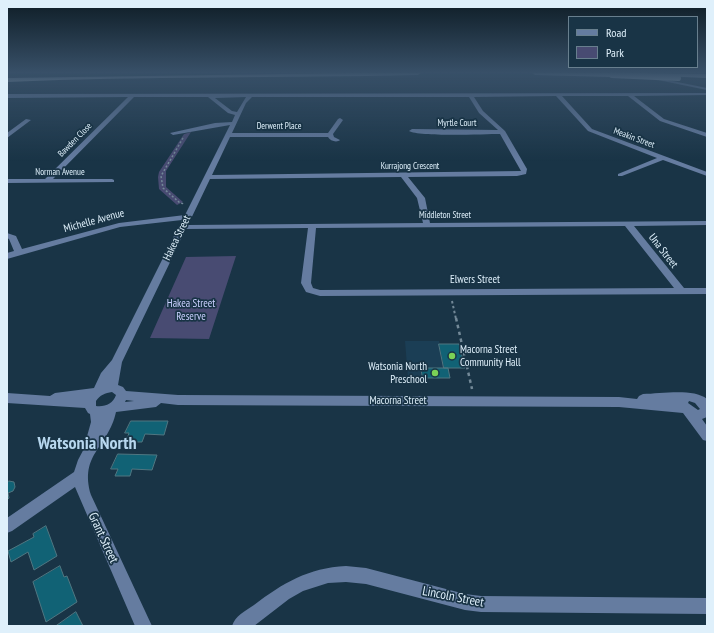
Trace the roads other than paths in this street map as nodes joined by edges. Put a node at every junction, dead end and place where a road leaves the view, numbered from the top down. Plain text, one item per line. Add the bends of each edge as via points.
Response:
1 (125, 103) edge
2 (219, 103) edge
3 (244, 103) edge
4 (476, 103) edge
5 (564, 103) edge
6 (640, 103) edge
7 (239, 114) junction
8 (28, 120) dead end
9 (340, 120) dead end
10 (234, 124) junction
11 (412, 130) dead end
12 (503, 132) junction
13 (173, 133) dead end
14 (228, 135) junction
15 (330, 135) junction
16 (7, 136) edge
17 (707, 136) edge
18 (337, 140) dead end
19 (662, 158) junction
20 (403, 174) junction
21 (707, 174) edge
22 (620, 175) dead end
23 (208, 177) junction
24 (7, 181) edge
25 (47, 181) junction
26 (112, 181) dead end
27 (188, 217) junction
28 (707, 223) edge
29 (628, 224) junction
30 (427, 225) junction
31 (312, 226) junction
32 (183, 227) junction
33 (7, 235) edge
34 (19, 253) junction
35 (7, 256) edge
36 (681, 291) junction
37 (707, 291) edge
38 (116, 362) junction
39 (117, 391) junction
40 (98, 392) junction
41 (7, 398) edge
42 (37, 399) junction
43 (702, 399) edge
44 (178, 400) junction
45 (686, 407) junction
46 (93, 408) junction
47 (111, 409) junction
48 (706, 413) edge
49 (707, 436) edge
50 (90, 448) junction
51 (79, 476) junction
52 (7, 526) edge
53 (707, 606) edge
54 (144, 626) edge
55 (240, 626) edge

1 - 25 street, Bawden Close
2 - 7 street via 230,112
3 - 7 street, Hakea Street
4 - 12 street, Kurrajong Crescent via 481,112
5 - 19 street, Meakin Street via 590,130
6 - 17 street via 662,120
7 - 10 street, Hakea Street
8 - 16 street
9 - 15 street
10 - 13 street
10 - 14 street, Hakea Street
11 - 12 street, Myrtle Court
12 - 20 street, Kurrajong Crescent via 524,169 523,174
14 - 15 street, Derwent Place
14 - 23 street, Hakea Street
15 - 18 street
19 - 21 street, Meakin Street
19 - 22 street
20 - 23 street, Kurrajong Crescent
20 - 30 street via 421,198
23 - 27 street, Hakea Street
24 - 25 street, Norman Avenue
25 - 26 street, Norman Avenue
27 - 32 street, Hakea Street
27 - 34 street, Michelle Avenue via 118,224
28 - 29 street, Middleton Street
29 - 30 street, Middleton Street
29 - 36 street, Una Street
30 - 31 street, Middleton Street
31 - 32 street, Middleton Street
31 - 36 street, Elwers Street via 306,283 309,290 320,293
32 - 38 street, Hakea Street
33 - 34 street via 12,238
34 - 35 street, Michelle Avenue
36 - 37 street, Elwers Street
38 - 39 street, Hakea Street
38 - 40 street, Hakea Street via 105,376
39 - 40 street, Macorna Street
39 - 44 street, Macorna Street
39 - 47 street via 120,402
40 - 42 street
40 - 46 street, Hakea Street via 90,400
41 - 42 street
42 - 46 street
43 - 45 street via 689,397
43 - 48 street
44 - 45 street, Macorna Street via 619,402
44 - 47 street, Macorna Street
45 - 48 street via 699,414
45 - 49 street
46 - 47 street, Macorna Street
46 - 50 street via 97,422
47 - 50 street via 104,427
50 - 51 street
51 - 52 street
51 - 54 street, Grant Street via 84,495
53 - 55 street, Lincoln Street via 481,604 366,576 340,573 311,578 300,583

